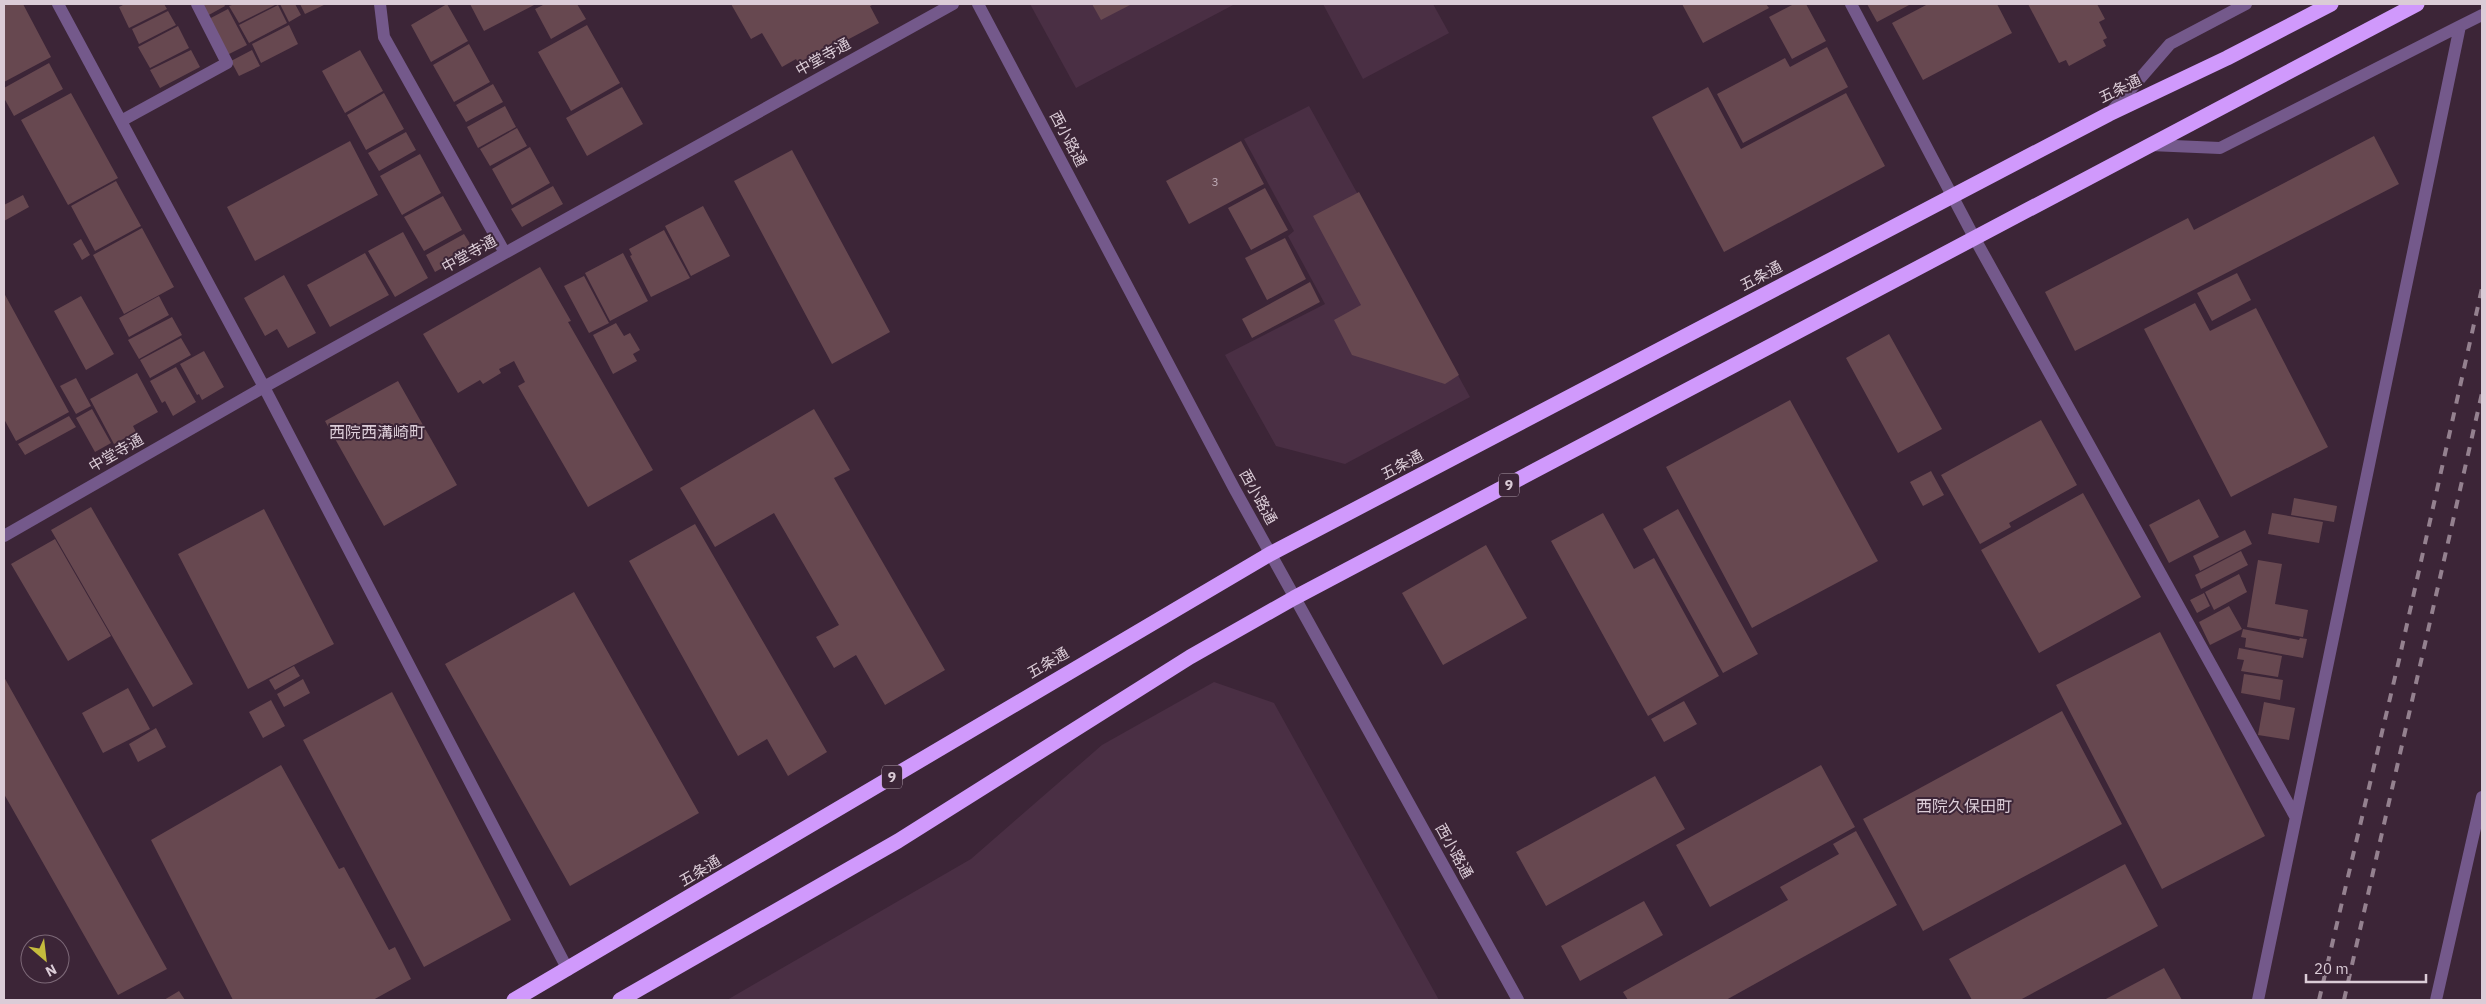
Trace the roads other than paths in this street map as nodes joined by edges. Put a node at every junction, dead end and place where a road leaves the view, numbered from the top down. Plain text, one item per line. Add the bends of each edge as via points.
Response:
1 (58, 4) edge
2 (197, 4) edge
3 (380, 4) edge
4 (953, 4) edge
5 (978, 4) edge
6 (1850, 4) edge
7 (2246, 4) edge
8 (2331, 4) edge
9 (2417, 4) edge
10 (2482, 14) edge
11 (2460, 26) junction
12 (2109, 114) junction
13 (121, 121) junction
14 (2150, 145) junction
15 (1952, 195) junction
16 (1975, 239) junction
17 (505, 253) junction
18 (264, 387) junction
19 (4, 536) edge
20 (1270, 554) junction
21 (1294, 598) junction
22 (2482, 797) edge
23 (2295, 816) junction
24 (568, 970) junction
25 (514, 1000) edge
26 (620, 1000) edge
27 (1518, 1000) edge
28 (2258, 1000) edge
29 (2436, 1000) edge

1 - 13 street
2 - 13 street via 227,63
3 - 17 street via 384,37
4 - 17 street, 中堂寺通
5 - 20 street, 西小路通
6 - 15 street
7 - 12 street via 2170,44
8 - 12 highway, 五条通 / 9
9 - 14 highway, 9
10 - 11 street
11 - 14 street via 2220,148
11 - 23 street
12 - 15 highway, 五条通 / 9
13 - 18 street
14 - 16 highway, 9
15 - 16 street
15 - 20 highway, 五条通 / 9
16 - 21 highway, 9
16 - 23 street
17 - 18 street, 中堂寺通
18 - 19 street, 中堂寺通
18 - 24 street
20 - 21 street, 西小路通
20 - 24 highway, 五条通 / 9
21 - 26 highway, 9 via 1190,657 898,841
21 - 27 street, 西小路通
22 - 29 street
23 - 28 street
24 - 25 highway, 五条通 / 9

